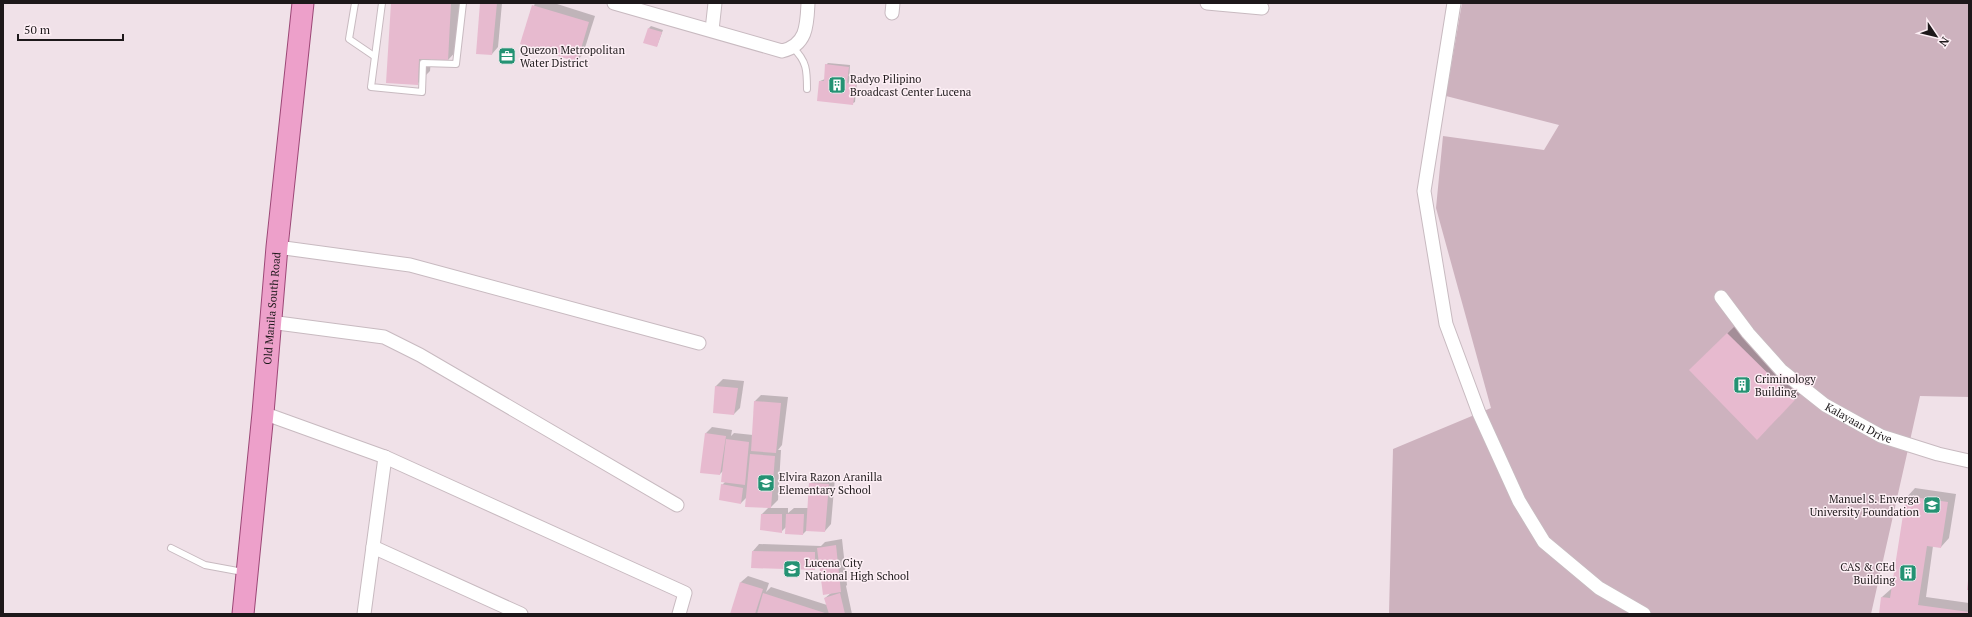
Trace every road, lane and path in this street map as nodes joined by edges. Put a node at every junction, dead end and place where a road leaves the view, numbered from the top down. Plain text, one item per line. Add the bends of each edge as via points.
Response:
1 (303, 3) edge
2 (355, 3) edge
3 (382, 3) edge
4 (463, 3) edge
5 (614, 3) edge
6 (715, 3) edge
7 (808, 3) edge
8 (1207, 3) edge
9 (1454, 3) edge
10 (1262, 8) dead end
11 (712, 30) junction
12 (793, 48) junction
13 (374, 56) junction
14 (807, 89) dead end
15 (277, 247) junction
16 (1721, 297) dead end
17 (270, 322) junction
18 (699, 343) dead end
19 (263, 413) junction
20 (384, 457) junction
21 (1969, 461) edge
22 (677, 505) dead end
23 (373, 547) junction
24 (171, 548) dead end
25 (247, 572) junction
26 (243, 614) edge
27 (364, 614) edge
28 (521, 614) edge
29 (679, 614) edge
30 (1644, 614) edge

1 - 15 main road, Old Manila South Road
2 - 13 lane via 349,39
3 - 13 lane
4 - 13 lane via 456,64 423,63 422,92 371,87
5 - 11 street
6 - 11 street
7 - 12 street via 807,22 802,38
8 - 10 street
9 - 30 street via 1424,191 1446,324 1479,413 1519,501 1544,542 1599,588
11 - 12 street via 782,50
12 - 14 lane via 802,57 807,71
15 - 17 main road, Old Manila South Road
15 - 18 street via 410,265
16 - 21 street, Kalayaan Drive via 1748,333 1781,370 1825,405 1880,436
17 - 19 main road, Old Manila South Road
17 - 22 street via 384,337 420,354
19 - 20 street
19 - 25 main road, Old Manila South Road
20 - 23 street
20 - 29 street via 685,593
23 - 27 street
23 - 28 street
24 - 25 lane via 205,565
25 - 26 main road, Old Manila South Road

